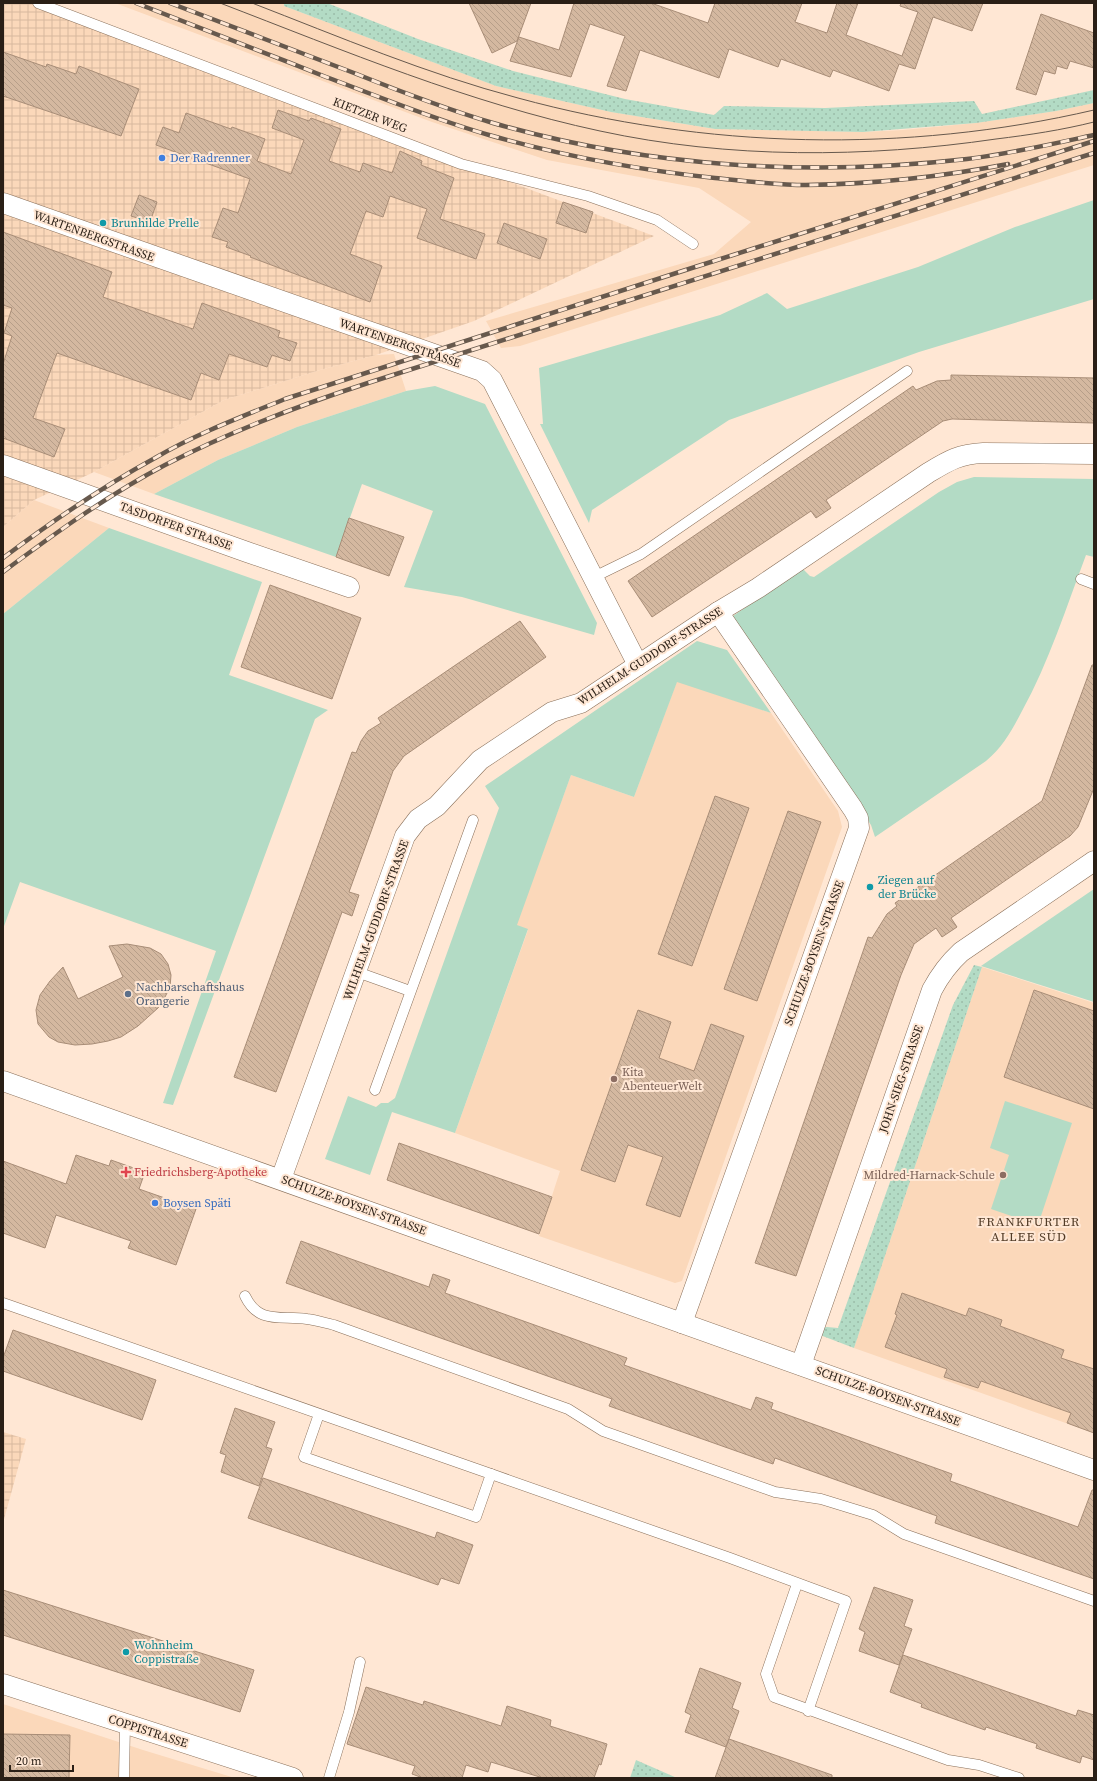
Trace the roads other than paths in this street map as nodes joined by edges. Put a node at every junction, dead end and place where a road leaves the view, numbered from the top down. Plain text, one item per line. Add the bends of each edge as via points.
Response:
1 (38, 3) edge
2 (3, 203) edge
3 (693, 244) dead end
4 (907, 371) dead end
5 (1094, 454) edge
6 (3, 465) edge
7 (594, 577) junction
8 (1081, 579) dead end
9 (1094, 584) edge
10 (349, 586) dead end
11 (718, 612) junction
12 (638, 665) junction
13 (473, 820) dead end
14 (1094, 861) edge
15 (357, 972) junction
16 (410, 991) junction
17 (3, 1081) edge
18 (375, 1090) dead end
19 (281, 1179) junction
20 (245, 1296) dead end
21 (3, 1303) edge
22 (682, 1323) junction
23 (800, 1365) junction
24 (319, 1414) junction
25 (1094, 1470) edge
26 (491, 1474) junction
27 (797, 1584) junction
28 (1094, 1601) edge
29 (360, 1662) dead end
30 (3, 1684) edge
31 (808, 1710) junction
32 (125, 1723) junction
33 (124, 1778) edge
34 (293, 1778) edge
35 (329, 1778) edge
36 (1019, 1778) edge

1 - 3 lane, KIETZER WEG via 461,164 588,196 657,220
2 - 7 street, WARTENBERGSTRASSE via 482,371 492,380
4 - 7 lane via 641,554
5 - 11 street, WILHELM-GUDDORF-STRASSE via 983,453 959,456 928,473 758,588
6 - 10 street, TASDORFER STRASSE
7 - 12 street, WARTENBERGSTRASSE
8 - 9 lane
11 - 12 street, WILHELM-GUDDORF-STRASSE
11 - 22 street, SCHULZE-BOYSEN-STRASSE via 853,809 858,818 859,828
12 - 15 street, WILHELM-GUDDORF-STRASSE via 581,703 552,712 480,760 437,806 418,819 405,836
13 - 16 lane
14 - 23 street, JOHN-SIEG-STRASSE via 962,952 938,978
15 - 16 lane
15 - 19 street, WILHELM-GUDDORF-STRASSE
16 - 18 lane
17 - 19 street, SCHULZE-BOYSEN-STRASSE
19 - 22 street, SCHULZE-BOYSEN-STRASSE
20 - 28 lane via 257,1313 268,1317 307,1319 334,1325 568,1409 603,1431 775,1492 821,1499 873,1515 904,1534
21 - 24 lane
22 - 23 street, SCHULZE-BOYSEN-STRASSE
23 - 25 street, SCHULZE-BOYSEN-STRASSE
24 - 26 lane
24 - 26 lane via 304,1457 325,1465 476,1517
26 - 27 lane
27 - 31 lane via 766,1674 774,1697
27 - 31 lane via 846,1601
29 - 35 lane via 349,1712
30 - 32 street, COPPISTRASSE
31 - 36 lane via 948,1760 979,1765
32 - 33 lane
32 - 34 street, COPPISTRASSE

